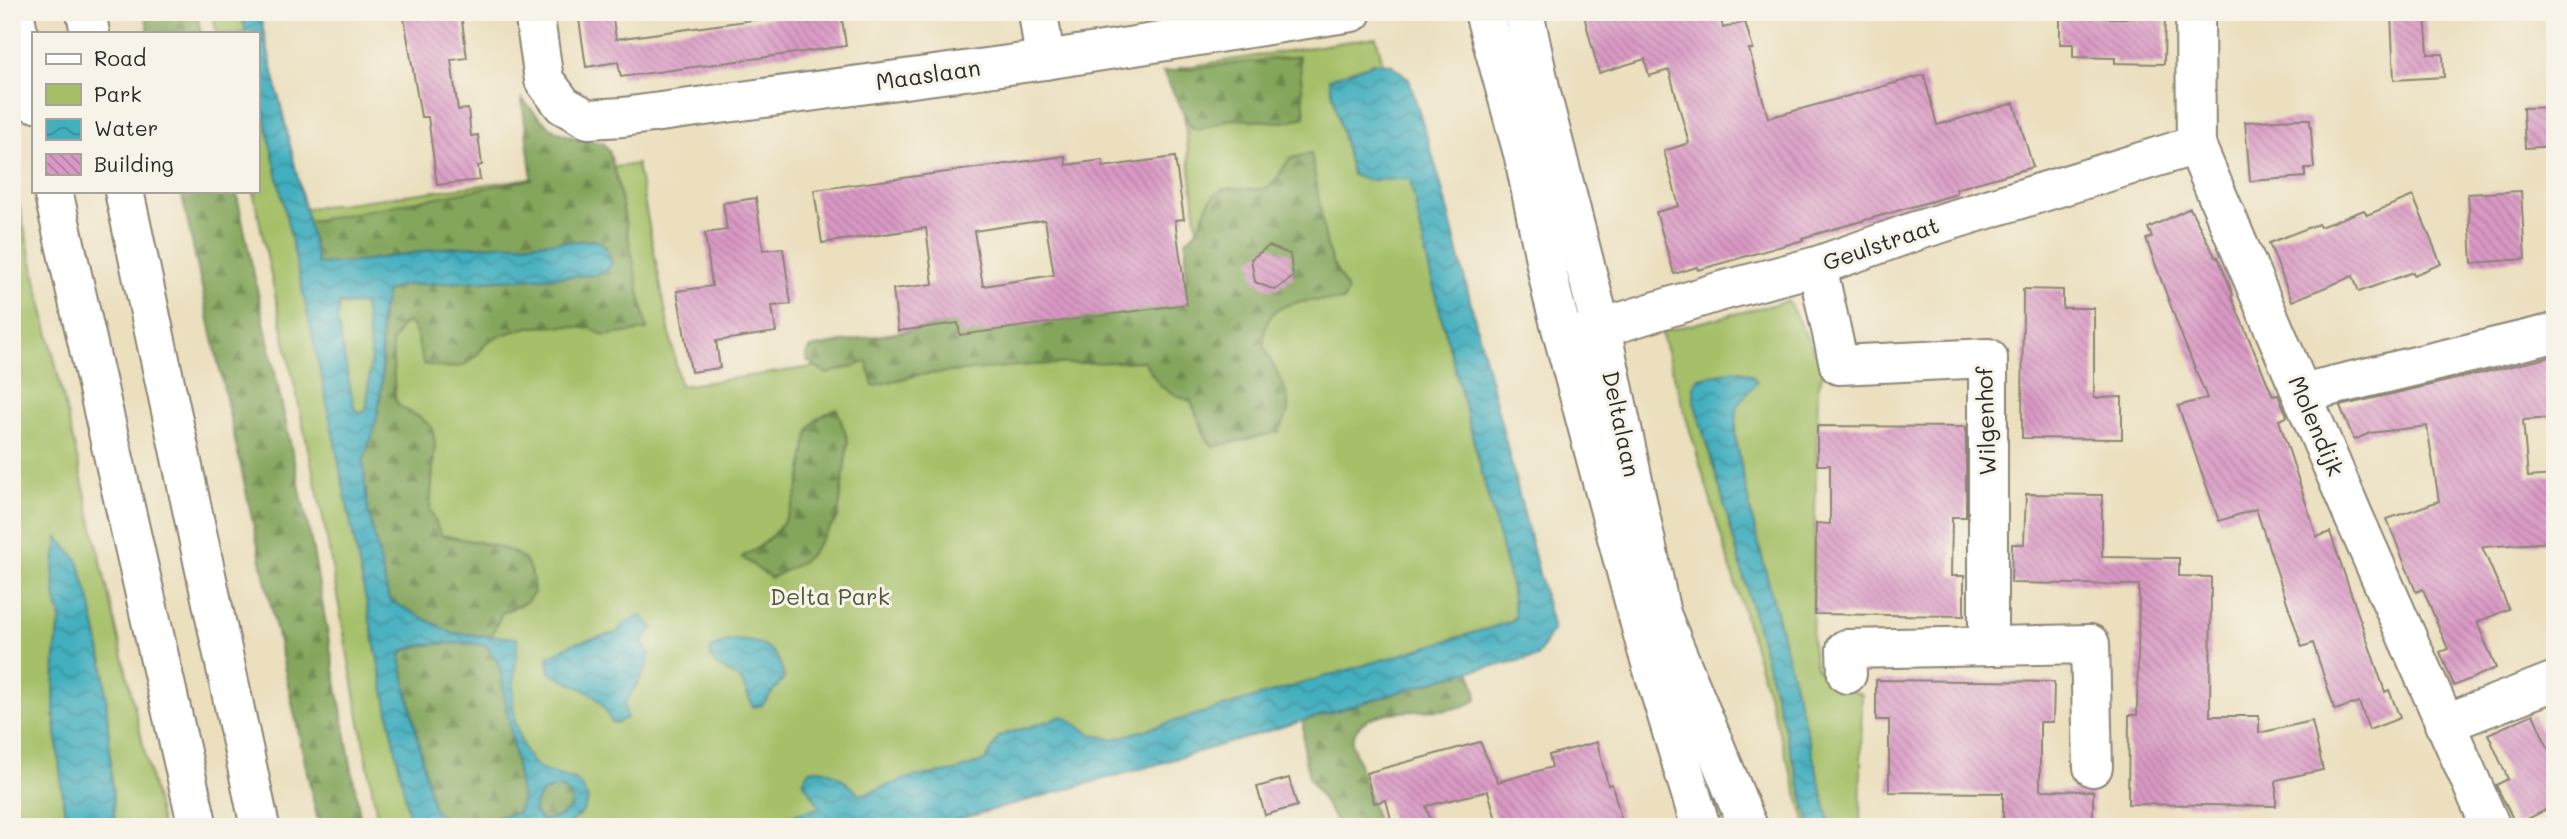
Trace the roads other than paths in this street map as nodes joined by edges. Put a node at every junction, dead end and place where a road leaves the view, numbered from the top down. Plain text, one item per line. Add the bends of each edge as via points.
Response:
1 (14, 12) edge
2 (86, 12) edge
3 (534, 12) edge
4 (1038, 12) edge
5 (1352, 12) edge
6 (1484, 12) edge
7 (1524, 12) edge
8 (2195, 12) edge
9 (90, 32) edge
10 (1045, 60) junction
11 (32, 97) edge
12 (2196, 145) junction
13 (53, 192) edge
14 (124, 192) edge
15 (1817, 266) junction
16 (2555, 333) edge
17 (1583, 334) junction
18 (2302, 393) junction
19 (1988, 646) junction
20 (1847, 674) dead end
21 (2555, 681) edge
22 (2444, 724) junction
23 (2093, 767) dead end
24 (198, 827) edge
25 (260, 827) edge
26 (1701, 827) edge
27 (1748, 827) edge
28 (2491, 827) edge

1 - 11 main road
2 - 9 main road
3 - 10 main road, Maaslaan via 544,80 564,105 588,119
4 - 10 main road
5 - 10 main road, Maaslaan
6 - 17 main road, Deltalaan via 1524,157 1552,295
7 - 17 main road, Deltalaan
8 - 12 main road, Molendijk
12 - 15 main road, Geulstraat
12 - 18 main road, Molendijk
13 - 24 main road
14 - 25 main road
15 - 17 main road, Geulstraat
15 - 19 main road, Wilgenhof via 1839,365 1988,358
16 - 18 main road
17 - 26 main road, Deltalaan via 1647,650
17 - 27 main road, Deltalaan via 1661,614
18 - 22 main road, Molendijk
19 - 20 main road via 1846,649
19 - 23 main road via 2090,644
21 - 22 main road
22 - 28 main road, Molendijk

